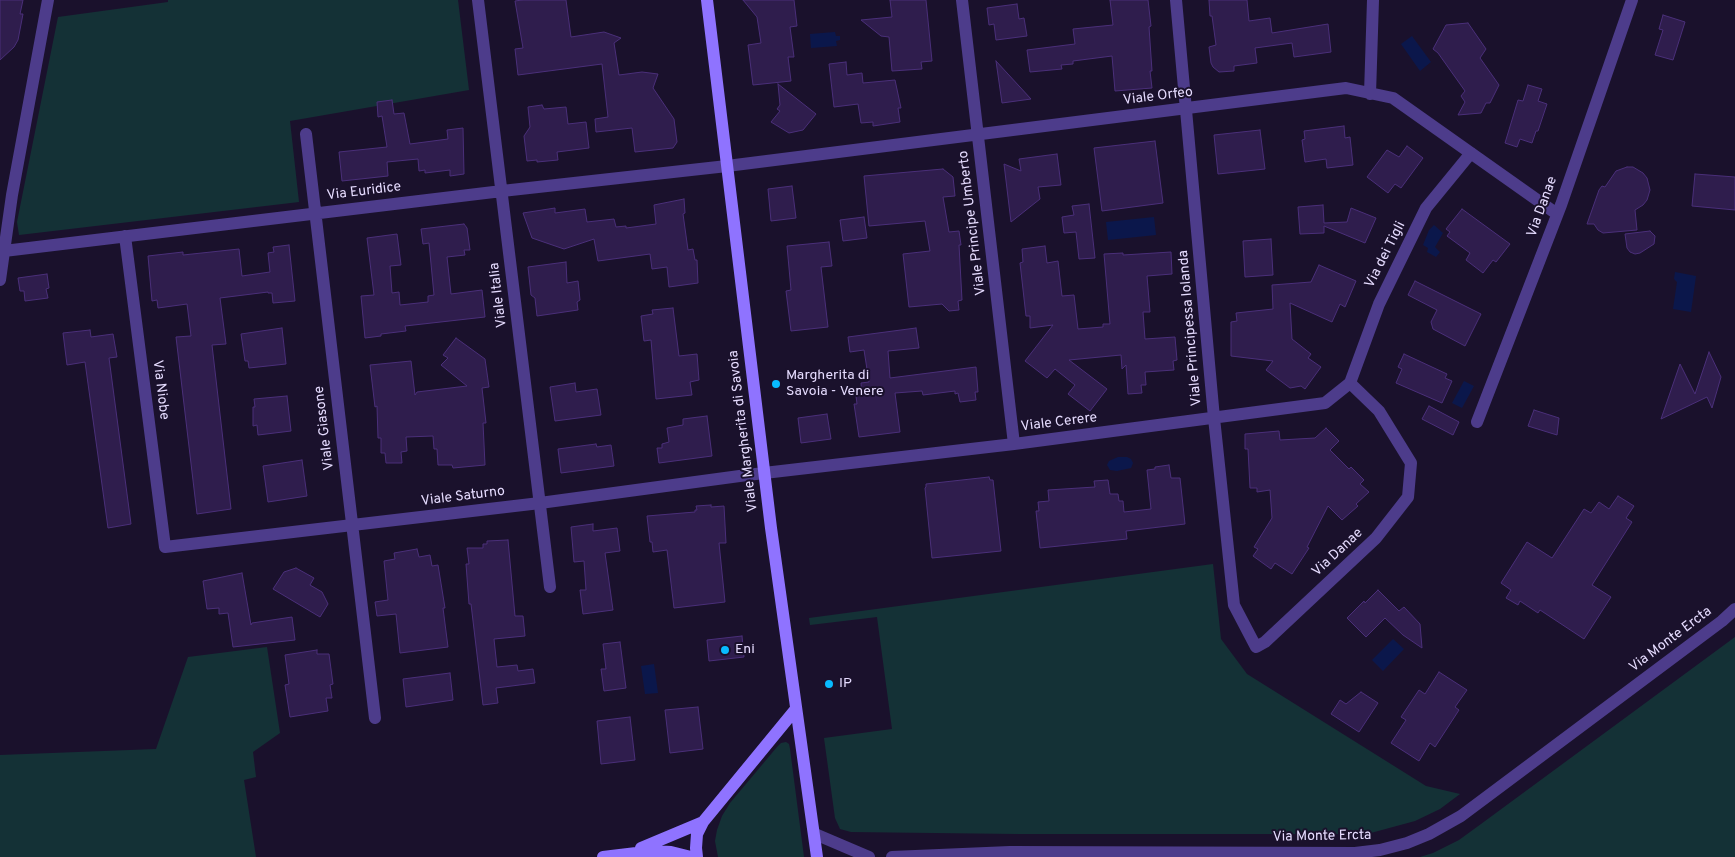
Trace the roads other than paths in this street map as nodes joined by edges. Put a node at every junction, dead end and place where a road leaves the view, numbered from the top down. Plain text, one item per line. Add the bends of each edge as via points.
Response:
1 (48, 0) edge
2 (478, 0) edge
3 (707, 0) edge
4 (962, 0) edge
5 (1176, 0) edge
6 (1373, 0) edge
7 (1632, 0) edge
8 (1370, 94) junction
9 (1185, 110) junction
10 (306, 134) dead end
11 (978, 134) junction
12 (1471, 152) junction
13 (727, 166) junction
14 (502, 190) junction
15 (0, 205) edge
16 (315, 213) junction
17 (1557, 214) junction
18 (9, 215) junction
19 (125, 236) junction
20 (4, 250) junction
21 (0, 280) edge
22 (1350, 383) junction
23 (1214, 418) junction
24 (1477, 422) dead end
25 (1014, 444) junction
26 (764, 473) junction
27 (540, 503) junction
28 (352, 526) junction
29 (165, 548) joint
30 (550, 587) dead end
31 (1735, 609) edge
32 (1256, 647) joint
33 (796, 710) junction
34 (375, 718) dead end
35 (780, 728) junction
36 (800, 733) junction
37 (703, 822) junction
38 (815, 834) junction
39 (626, 853) junction
40 (603, 857) edge
41 (691, 857) edge
42 (698, 857) edge
43 (817, 857) edge
44 (869, 857) edge
45 (892, 857) edge

1 - 18 street
2 - 14 street, Viale Italia
3 - 13 street, Viale Margherita di Savoia
4 - 11 street, Viale Principe Umberto
5 - 9 street, Viale Principessa Iolanda
6 - 8 street
7 - 17 street, Via Danae
8 - 9 street, Viale Orfeo via 1346,88
8 - 12 street, Viale Orfeo via 1393,98
9 - 11 street, Viale Orfeo
9 - 23 street, Viale Principessa Iolanda
10 - 16 street, Viale Giasone
11 - 13 street, Viale Orfeo
11 - 25 street, Viale Principe Umberto
12 - 17 street, Viale Orfeo
12 - 22 street, Via dei Tigli via 1426,208 1379,304
13 - 14 street, Via Euridice
13 - 26 street, Viale Margherita di Savoia
14 - 16 street, Via Euridice
14 - 27 street, Viale Italia
15 - 18 street
16 - 19 street, Via Euridice
16 - 28 street, Viale Giasone
17 - 24 street, Via Danae
18 - 20 street
19 - 20 street, Via Euridice
19 - 29 street, Via Niobe
20 - 21 street
22 - 23 street, Viale Cerere via 1325,403
22 - 32 street, Via Danae via 1379,411 1411,464 1408,497 1376,538
23 - 25 street, Viale Cerere
23 - 32 street, Viale Principessa Iolanda via 1234,605
25 - 26 street, Viale Cerere
26 - 27 street, Viale Saturno
26 - 33 street, Viale Margherita di Savoia
27 - 28 street, Viale Saturno
27 - 30 street, Viale Italia
28 - 29 street, Viale Saturno
28 - 34 street, Viale Giasone
31 - 45 street, Via Monte Ercta via 1461,816 1407,843 1355,853 1010,852
33 - 35 street
33 - 36 street, Viale Margherita di Savoia
35 - 36 street via 790,725
35 - 37 street
36 - 38 street, Viale Margherita di Savoia
37 - 39 street
37 - 42 street via 697,834
38 - 43 street, Viale Margherita di Savoia
38 - 44 street
39 - 40 street
39 - 41 street via 671,852

